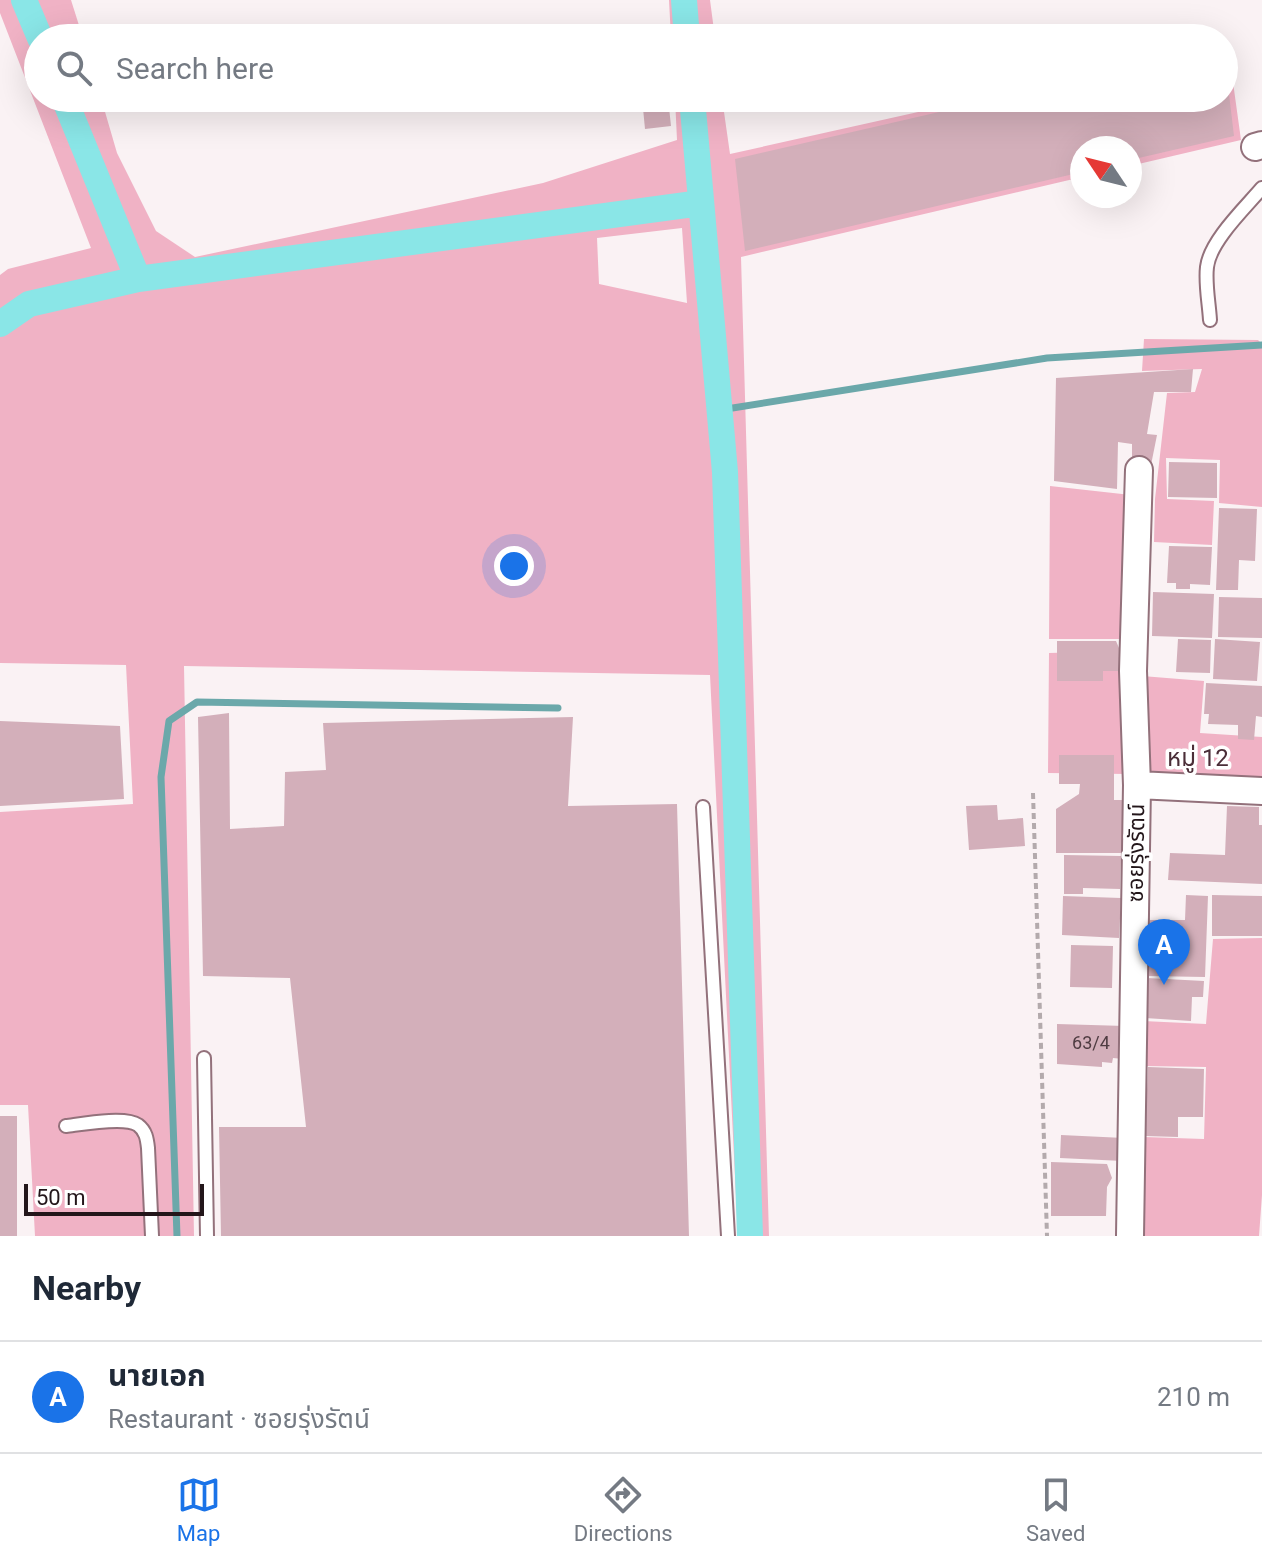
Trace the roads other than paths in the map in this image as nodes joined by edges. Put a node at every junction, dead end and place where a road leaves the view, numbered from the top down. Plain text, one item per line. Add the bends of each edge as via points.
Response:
1 (1262, 188) edge
2 (1210, 320) dead end
3 (1139, 470) dead end
4 (1137, 785) junction
5 (1262, 791) edge
6 (703, 807) dead end
7 (204, 1058) dead end
8 (66, 1126) dead end
9 (152, 1236) edge
10 (207, 1236) edge
11 (728, 1236) edge
12 (1130, 1236) edge

1 - 2 lane via 1212,252 1207,267
3 - 4 street, ซอยรุ่งรัตน์ via 1133,671
4 - 5 street
4 - 12 street, ซอยรุ่งรัตน์
6 - 11 lane
7 - 10 lane
8 - 9 lane via 122,1121 142,1129 147,1136

